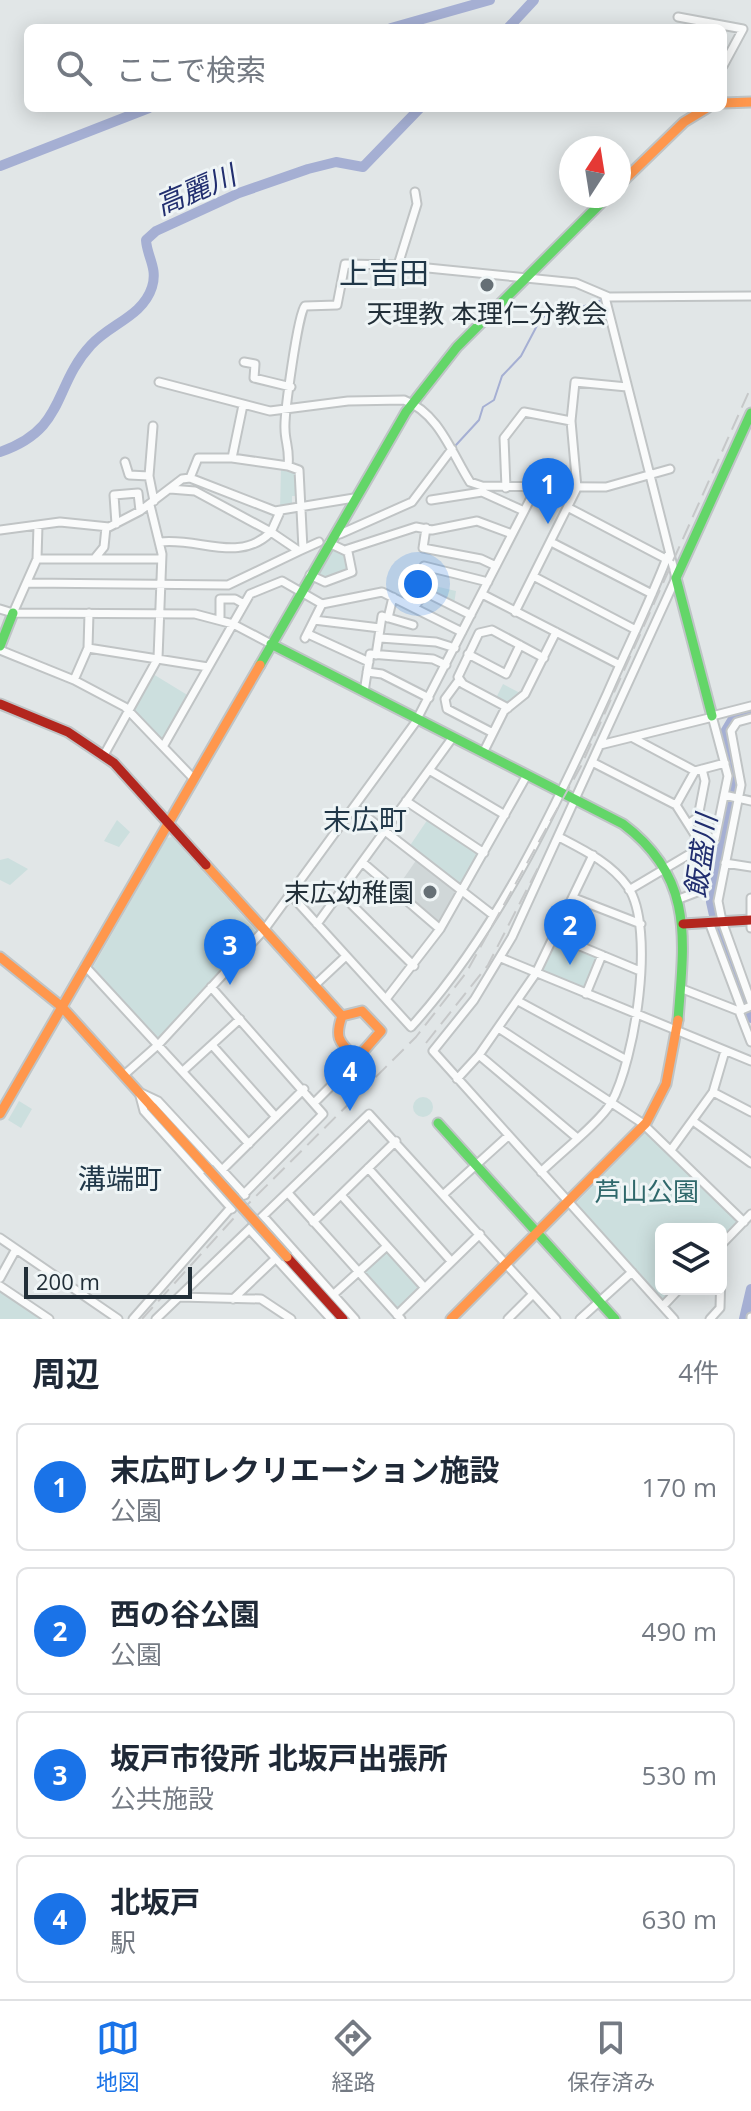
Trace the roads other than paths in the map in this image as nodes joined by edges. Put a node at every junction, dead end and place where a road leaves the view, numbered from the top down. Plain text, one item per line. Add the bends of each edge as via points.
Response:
1 (678, 17) dead end
2 (726, 24) edge
3 (727, 24) edge
4 (727, 59) edge
5 (751, 102) edge
6 (727, 103) edge
7 (700, 112) edge
8 (631, 173) edge
9 (415, 192) dead end
10 (596, 208) edge
11 (398, 265) junction
12 (525, 278) junction
13 (751, 296) edge
14 (605, 297) junction
15 (244, 362) dead end
16 (159, 382) dead end
17 (291, 387) junction
18 (627, 387) junction
19 (412, 403) junction
20 (243, 405) junction
21 (289, 411) junction
22 (751, 413) edge
23 (571, 421) junction
24 (153, 426) dead end
25 (452, 449) junction
26 (232, 458) junction
27 (125, 462) dead end
28 (288, 466) junction
29 (670, 469) dead end
30 (649, 475) junction
31 (149, 476) junction
32 (190, 478) junction
33 (506, 488) junction
34 (536, 488) junction
35 (577, 488) junction
36 (170, 489) junction
37 (354, 498) junction
38 (431, 500) dead end
39 (152, 503) junction
40 (301, 507) junction
41 (569, 508) junction
42 (140, 511) junction
43 (524, 511) junction
44 (280, 512) junction
45 (116, 524) junction
46 (38, 525) junction
47 (106, 527) junction
48 (426, 528) junction
49 (0, 530) edge
50 (271, 532) junction
51 (340, 534) dead end
52 (512, 534) junction
53 (160, 542) junction
54 (324, 542) junction
55 (551, 542) junction
56 (301, 550) junction
57 (345, 550) junction
58 (667, 556) junction
59 (95, 558) junction
60 (37, 559) junction
61 (160, 559) junction
62 (424, 566) dead end
63 (496, 566) junction
64 (310, 575) junction
65 (533, 576) junction
66 (676, 578) junction
67 (488, 582) junction
68 (28, 583) junction
69 (160, 584) junction
70 (300, 592) junction
71 (482, 594) junction
72 (652, 594) junction
73 (393, 597) junction
74 (244, 604) junction
75 (322, 604) junction
76 (414, 608) junction
77 (0, 609) edge
78 (515, 612) junction
79 (13, 613) junction
80 (89, 613) junction
81 (160, 614) junction
82 (471, 615) junction
83 (388, 618) junction
84 (220, 619) junction
85 (314, 620) junction
86 (233, 624) junction
87 (413, 625) dead end
88 (380, 628) junction
89 (636, 630) junction
90 (462, 632) junction
91 (556, 632) junction
92 (380, 638) junction
93 (271, 644) junction
94 (520, 645) junction
95 (0, 648) edge
96 (88, 648) junction
97 (455, 648) junction
98 (468, 654) junction
99 (376, 655) junction
100 (158, 658) junction
101 (544, 658) junction
102 (369, 662) junction
103 (446, 665) junction
104 (620, 665) junction
105 (208, 667) junction
106 (367, 672) junction
107 (74, 680) junction
108 (459, 680) junction
109 (364, 692) junction
110 (429, 698) junction
111 (0, 704) edge
112 (751, 706) edge
113 (508, 708) junction
114 (129, 711) junction
115 (713, 717) junction
116 (751, 718) edge
117 (418, 719) junction
118 (493, 733) junction
119 (453, 737) junction
120 (633, 738) junction
121 (164, 745) junction
122 (600, 745) junction
123 (483, 753) junction
124 (104, 755) junction
125 (592, 762) junction
126 (725, 763) junction
127 (429, 770) junction
128 (699, 770) junction
129 (527, 775) junction
130 (193, 778) junction
131 (561, 792) junction
132 (726, 796) junction
133 (737, 798) junction
134 (576, 800) junction
135 (406, 801) junction
136 (751, 801) edge
137 (676, 805) junction
138 (354, 807) junction
139 (505, 815) junction
140 (167, 823) junction
141 (688, 824) junction
142 (384, 831) junction
143 (559, 837) junction
144 (702, 846) junction
145 (484, 853) junction
146 (593, 855) junction
147 (362, 862) junction
148 (725, 863) junction
149 (751, 867) edge
150 (666, 868) junction
151 (705, 889) dead end
152 (629, 890) junction
153 (462, 891) junction
154 (340, 893) junction
155 (290, 894) junction
156 (574, 898) junction
157 (751, 898) edge
158 (679, 899) junction
159 (493, 915) junction
160 (715, 922) junction
161 (750, 923) edge
162 (317, 924) junction
163 (641, 924) junction
164 (683, 924) junction
165 (440, 929) junction
166 (264, 930) junction
167 (556, 936) junction
168 (602, 955) junction
169 (346, 956) junction
170 (0, 957) edge
171 (501, 958) junction
172 (85, 966) junction
173 (414, 966) junction
174 (640, 971) junction
175 (536, 973) junction
176 (314, 986) junction
177 (211, 987) junction
178 (680, 988) junction
179 (586, 994) junction
180 (386, 999) junction
181 (518, 1001) junction
182 (751, 1004) edge
183 (62, 1007) junction
184 (741, 1010) junction
185 (638, 1015) junction
186 (342, 1016) junction
187 (240, 1019) junction
188 (500, 1029) junction
189 (679, 1032) junction
190 (751, 1042) edge
191 (159, 1044) junction
192 (212, 1045) junction
193 (725, 1051) junction
194 (479, 1055) junction
195 (354, 1056) junction
196 (625, 1059) junction
197 (751, 1061) edge
198 (183, 1071) junction
199 (124, 1075) junction
200 (457, 1079) junction
201 (304, 1089) junction
202 (139, 1092) junction
203 (713, 1092) junction
204 (315, 1102) junction
205 (611, 1102) junction
206 (751, 1112) edge
207 (0, 1114) edge
208 (276, 1117) junction
209 (693, 1121) junction
210 (438, 1123) dead end
211 (645, 1125) junction
212 (508, 1136) junction
213 (576, 1137) junction
214 (396, 1141) junction
215 (249, 1144) junction
216 (671, 1150) junction
217 (751, 1163) edge
218 (476, 1165) junction
219 (368, 1168) junction
220 (222, 1170) junction
221 (541, 1172) junction
222 (288, 1193) junction
223 (444, 1194) junction
224 (245, 1195) junction
225 (341, 1195) junction
226 (569, 1203) junction
227 (232, 1209) junction
228 (751, 1214) edge
229 (264, 1217) junction
230 (313, 1222) junction
231 (744, 1222) junction
232 (250, 1230) junction
233 (480, 1234) junction
234 (538, 1234) junction
235 (0, 1238) edge
236 (727, 1239) edge
237 (387, 1246) junction
238 (16, 1249) junction
239 (281, 1257) junction
240 (451, 1261) junction
241 (507, 1264) junction
242 (359, 1272) junction
243 (632, 1272) junction
244 (0, 1278) edge
245 (0, 1286) edge
246 (425, 1288) junction
247 (334, 1294) junction
248 (533, 1294) junction
249 (673, 1295) edge
250 (720, 1295) edge
251 (179, 1297) junction
252 (233, 1299) junction
253 (599, 1302) junction
254 (663, 1306) junction
255 (399, 1317) edge
256 (45, 1318) edge
257 (327, 1318) edge
258 (118, 1319) edge
259 (133, 1319) edge
260 (156, 1319) edge
261 (291, 1319) edge
262 (343, 1319) edge
263 (355, 1319) edge
264 (451, 1319) edge
265 (508, 1319) edge
266 (556, 1319) edge
267 (580, 1319) edge
268 (615, 1319) edge
269 (674, 1319) edge
270 (710, 1319) edge

1 - 2 street
3 - 4 street via 740,26 742,32
5 - 6 street
7 - 8 street
9 - 11 street via 417,204
10 - 12 street
11 - 12 street
11 - 17 street via 350,262 342,269 337,305 302,307
12 - 14 street via 583,285
12 - 19 street
13 - 14 street
14 - 18 street
15 - 17 street via 255,364 254,378
16 - 20 street
17 - 21 street
18 - 23 street via 575,382
18 - 30 street
19 - 21 street via 348,401
19 - 25 street
19 - 37 street
20 - 21 street
20 - 26 street
21 - 28 street
22 - 66 street
23 - 33 street via 524,412 504,438
23 - 35 street
24 - 31 street
25 - 33 street via 472,483
25 - 51 street via 412,502
26 - 28 street
26 - 32 street via 198,458
27 - 31 street via 129,475
28 - 40 street via 299,470
29 - 30 street
30 - 35 street via 606,487
30 - 58 street
31 - 39 street
32 - 36 street
32 - 44 street
33 - 34 street
34 - 35 street
34 - 43 street
35 - 41 street
36 - 39 street
36 - 50 street via 195,491
37 - 40 street
37 - 54 street
38 - 43 street via 482,492
39 - 42 street
39 - 53 street
40 - 44 street
40 - 56 street
41 - 55 street
41 - 58 street
42 - 45 street
42 - 45 street via 138,493 114,495
43 - 52 street
44 - 50 street
45 - 47 street
46 - 47 street via 73,522
46 - 49 street
46 - 60 street
47 - 59 street via 104,547
48 - 52 street via 477,521
48 - 57 street
48 - 63 street via 423,548
50 - 53 street via 260,543 230,551 186,541
50 - 56 street
52 - 63 street
53 - 61 street
54 - 56 street
54 - 57 street
54 - 64 street
55 - 65 street
55 - 72 street
56 - 69 street via 228,585
57 - 64 street via 351,574 325,582
58 - 66 street
58 - 72 street
59 - 60 street
59 - 61 street
60 - 68 street
61 - 69 street
62 - 67 street
63 - 67 street
64 - 70 street
65 - 78 street
65 - 89 street
66 - 115 street
66 - 122 street
67 - 71 street
68 - 69 street
68 - 79 street
69 - 81 street
70 - 74 street via 280,581 250,594
70 - 75 street
70 - 93 street
71 - 78 street
71 - 82 street
72 - 89 street
73 - 75 street via 368,592
73 - 76 street
73 - 83 street
74 - 84 street via 220,599
74 - 86 street
75 - 85 street
76 - 82 street via 425,592
76 - 90 street
77 - 79 street
78 - 91 street
79 - 80 street
79 - 95 street
80 - 81 street
80 - 96 street
81 - 84 street
81 - 100 street
82 - 90 street
83 - 87 street
83 - 88 street via 382,616
84 - 86 street
85 - 88 street
85 - 102 street via 307,636
86 - 93 street
86 - 105 street
88 - 92 street
89 - 104 street
90 - 97 street
91 - 101 street
91 - 104 street
92 - 97 street
92 - 99 street
93 - 109 street
93 - 130 street
94 - 98 street via 485,629
94 - 98 street via 506,674
94 - 101 street
95 - 107 street
96 - 100 street
96 - 107 street
97 - 103 street
98 - 108 street
99 - 102 street via 370,654
99 - 103 street via 433,659
100 - 105 street
100 - 114 street
101 - 113 street via 525,694
102 - 106 street
103 - 110 street
104 - 131 street
105 - 121 street
106 - 109 street
106 - 110 street
107 - 114 street
108 - 113 street
108 - 118 street via 445,699 447,709
109 - 117 street
110 - 117 street
111 - 124 street via 68,732
112 - 115 street
113 - 118 street
114 - 121 street
114 - 124 street
115 - 120 street
115 - 126 street
116 - 133 street via 737,722 731,731 740,778
117 - 119 street
117 - 138 street
118 - 123 street
119 - 123 street
119 - 127 street
120 - 122 street
120 - 128 street
121 - 130 street
122 - 125 street
123 - 129 street
124 - 140 street
125 - 134 street
125 - 137 street
126 - 128 street
126 - 132 street
127 - 135 street
127 - 139 street
128 - 137 street
128 - 141 street via 705,781 698,817
129 - 131 street
129 - 139 street
130 - 140 street
131 - 134 street
131 - 159 street
132 - 133 street
132 - 144 street via 715,839
133 - 136 street
133 - 148 street
134 - 143 street
134 - 150 street via 637,834
135 - 142 street
135 - 145 street
137 - 141 street
138 - 142 street
138 - 155 street
139 - 145 street
140 - 166 street
140 - 172 street
141 - 144 street
142 - 147 street
142 - 153 street
143 - 146 street
143 - 171 street
144 - 150 street
145 - 153 street
146 - 152 street
146 - 156 street
147 - 154 street
147 - 165 street
148 - 149 street
148 - 160 street
150 - 152 street
150 - 158 street
151 - 158 street
152 - 163 street
153 - 159 street
153 - 165 street
154 - 162 street
154 - 173 street
155 - 162 street
155 - 166 street
156 - 163 street
156 - 167 street
157 - 161 street
158 - 164 street
159 - 180 street via 465,963 411,1027
160 - 161 street
160 - 164 street
160 - 182 street
160 - 184 street
162 - 169 street
163 - 174 street
164 - 178 street
165 - 173 street
166 - 176 street
166 - 177 street
167 - 168 street
167 - 175 street
168 - 174 street
168 - 179 street
169 - 176 street
169 - 180 street
170 - 183 street
171 - 175 street
171 - 200 street via 433,1049
172 - 183 street
172 - 191 street
173 - 180 street
174 - 185 street
175 - 179 street
175 - 181 street
176 - 186 street
177 - 187 street
177 - 191 street
178 - 184 street
178 - 189 street
179 - 185 street
181 - 188 street
181 - 196 street
182 - 184 street
183 - 199 street
183 - 207 street
184 - 190 street
185 - 189 street
185 - 196 street
186 - 195 street via 335,1034
186 - 195 street via 362,1011 381,1031
187 - 192 street
187 - 201 street
188 - 194 street
188 - 205 street
189 - 193 street
189 - 211 street via 669,1081
191 - 198 street
191 - 199 street
192 - 198 street
192 - 208 street
193 - 197 street
193 - 203 street
194 - 200 street
194 - 213 street
195 - 204 street via 352,1065
196 - 205 street
198 - 215 street
199 - 202 street
200 - 212 street
201 - 204 street
201 - 208 street
202 - 220 street via 158,1101
202 - 227 street via 147,1115
202 - 239 street, bridge
203 - 206 street
203 - 209 street
204 - 224 street via 323,1114
205 - 211 street
205 - 213 street
208 - 215 street
209 - 216 street
209 - 217 street
210 - 218 street
211 - 216 street
211 - 226 street
212 - 218 street
212 - 221 street
213 - 221 street
214 - 219 street
214 - 222 street via 368,1114
214 - 223 street
215 - 220 street
216 - 231 street
218 - 223 street
218 - 234 street
219 - 225 street
219 - 240 street
220 - 224 street
221 - 226 street
222 - 229 street
222 - 230 street
223 - 233 street
224 - 227 street
225 - 230 street
225 - 237 street
226 - 234 street
226 - 243 street
227 - 259 street
228 - 231 street
229 - 232 street
229 - 247 street
230 - 242 street
231 - 236 street
232 - 239 street
232 - 251 street
233 - 240 street
233 - 241 street
234 - 241 street
234 - 253 street
235 - 238 street
237 - 242 street
237 - 246 street
238 - 244 street
238 - 258 street
239 - 252 street
239 - 257 street
239 - 262 street
240 - 246 street
241 - 248 street
241 - 264 street
242 - 247 street
242 - 255 street
243 - 253 street
243 - 254 street
245 - 256 street
246 - 255 street
247 - 263 street
248 - 265 street
248 - 266 street
249 - 254 street
250 - 270 street via 720,1308
251 - 252 street
251 - 260 street
252 - 261 street via 261,1299
253 - 267 street
253 - 268 street
254 - 269 street

